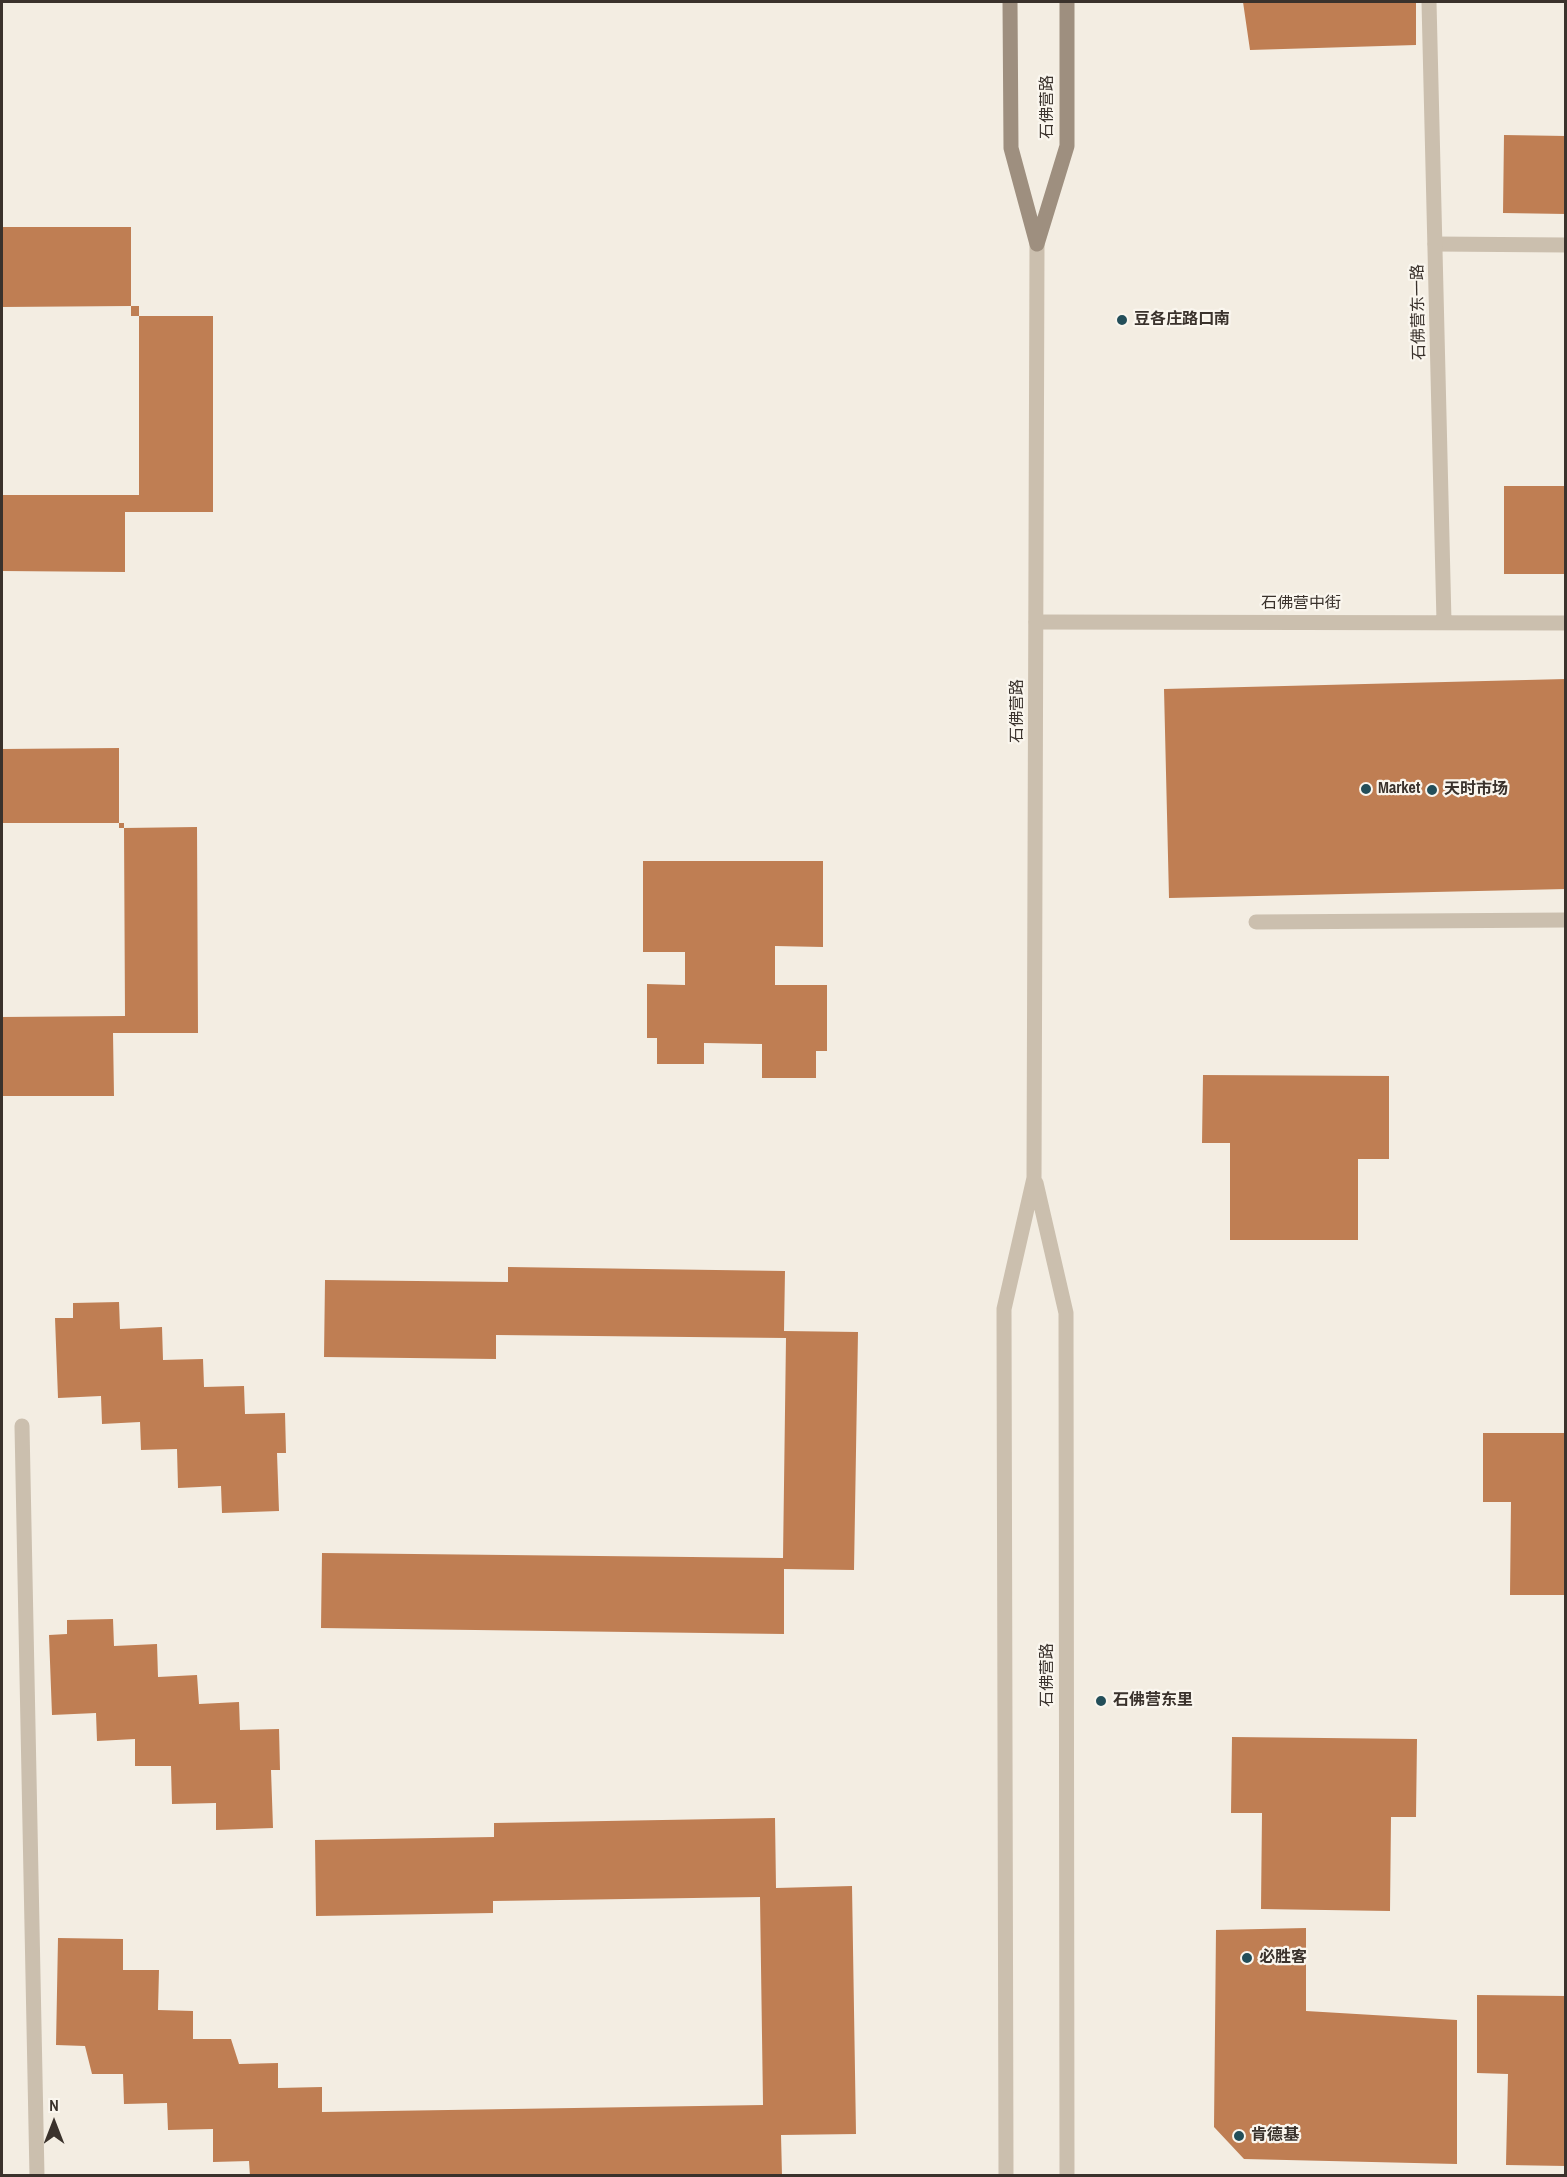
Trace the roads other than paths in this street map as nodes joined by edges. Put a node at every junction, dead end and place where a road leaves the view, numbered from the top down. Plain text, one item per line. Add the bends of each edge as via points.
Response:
1 (1010, 2) edge
2 (1067, 2) edge
3 (1430, 2) edge
4 (1037, 244) junction
5 (1435, 244) junction
6 (1566, 245) edge
7 (1036, 622) junction
8 (1444, 622) junction
9 (1566, 623) edge
10 (1566, 920) edge
11 (1256, 922) dead end
12 (1034, 1178) junction
13 (22, 1426) dead end
14 (37, 2175) edge
15 (1006, 2175) edge
16 (1067, 2175) edge

1 - 4 main road, 石佛营路 via 1011,148
2 - 4 main road, 石佛营路 via 1067,146
3 - 5 street, 石佛营东一路
4 - 7 street, 石佛营路
5 - 6 street
5 - 8 street, 石佛营东一路
7 - 8 street, 石佛营中街
7 - 12 street, 石佛营路
8 - 9 street, 石佛营中街
10 - 11 street
12 - 15 street, 石佛营路 via 1004,1309
12 - 16 street, 石佛营路 via 1066,1313
13 - 14 street

